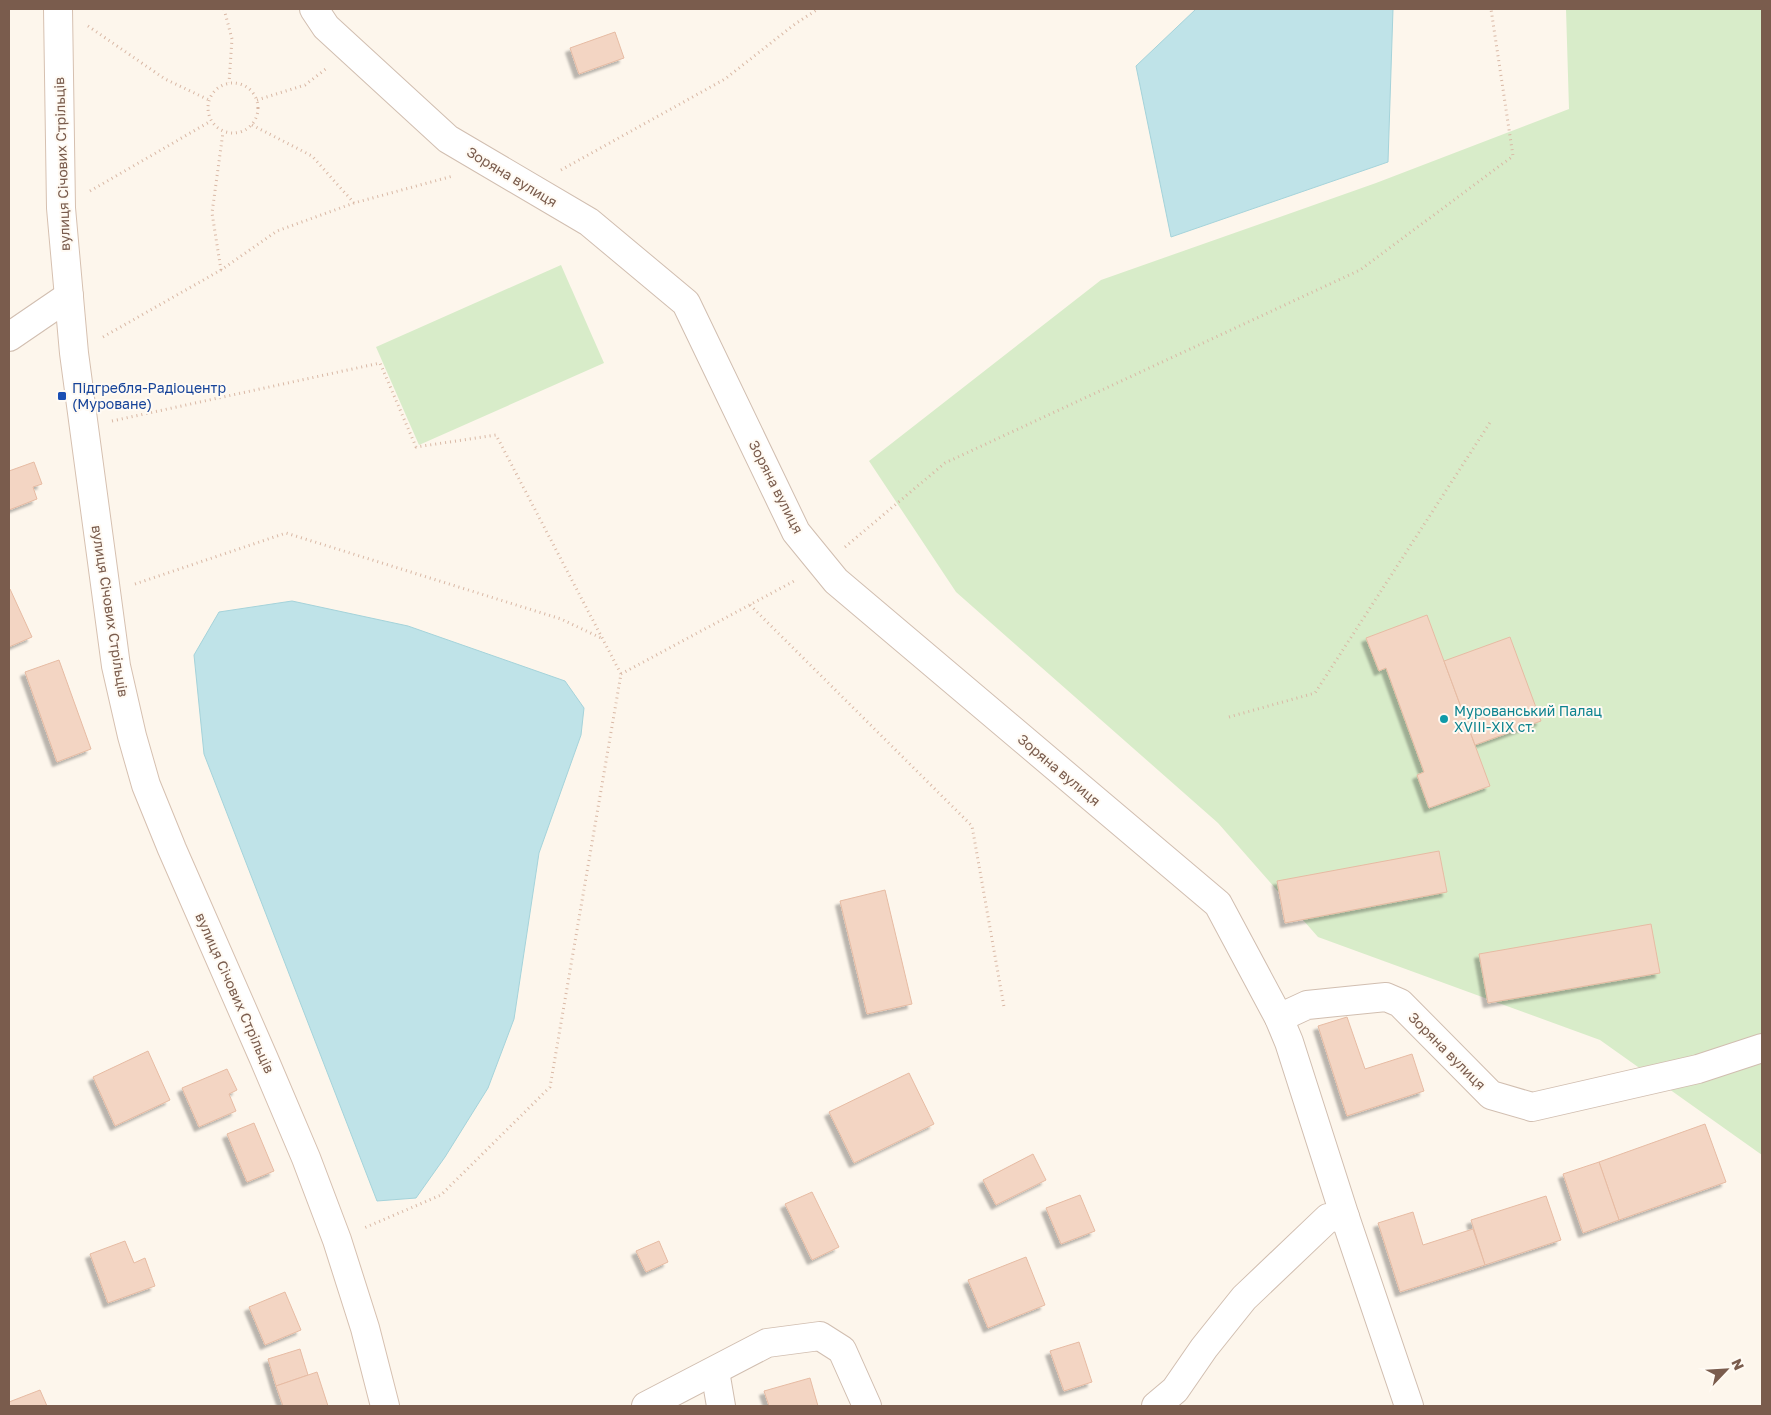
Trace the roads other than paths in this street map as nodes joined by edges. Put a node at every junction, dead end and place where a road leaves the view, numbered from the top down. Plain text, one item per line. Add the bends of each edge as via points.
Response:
1 (58, 9) edge
2 (314, 9) edge
3 (69, 296) junction
4 (9, 337) edge
5 (1279, 1018) junction
6 (1762, 1048) edge
7 (1345, 1217) junction
8 (714, 1371) junction
9 (386, 1406) edge
10 (646, 1406) edge
11 (721, 1406) edge
12 (867, 1406) edge
13 (1156, 1406) edge
14 (1409, 1406) edge

1 - 3 street, вулиця Січових Стрільців via 61,208
2 - 5 street, Зоряна вулиця via 326,27 448,139 589,222 686,303 796,532 823,566 836,581 1218,904
3 - 4 street
3 - 9 street, вулиця Січових Стрільців via 116,666 132,736 146,785 172,849 264,1059 338,1240
5 - 6 street, Зоряна вулиця via 1307,1005 1386,997 1400,1003 1491,1095 1532,1107 1698,1069
5 - 7 street, Зоряна вулиця
7 - 13 street via 1328,1218 1244,1298 1175,1390
7 - 14 street, Зоряна вулиця
8 - 10 street
8 - 11 street
8 - 12 street via 767,1343 820,1336 842,1350

